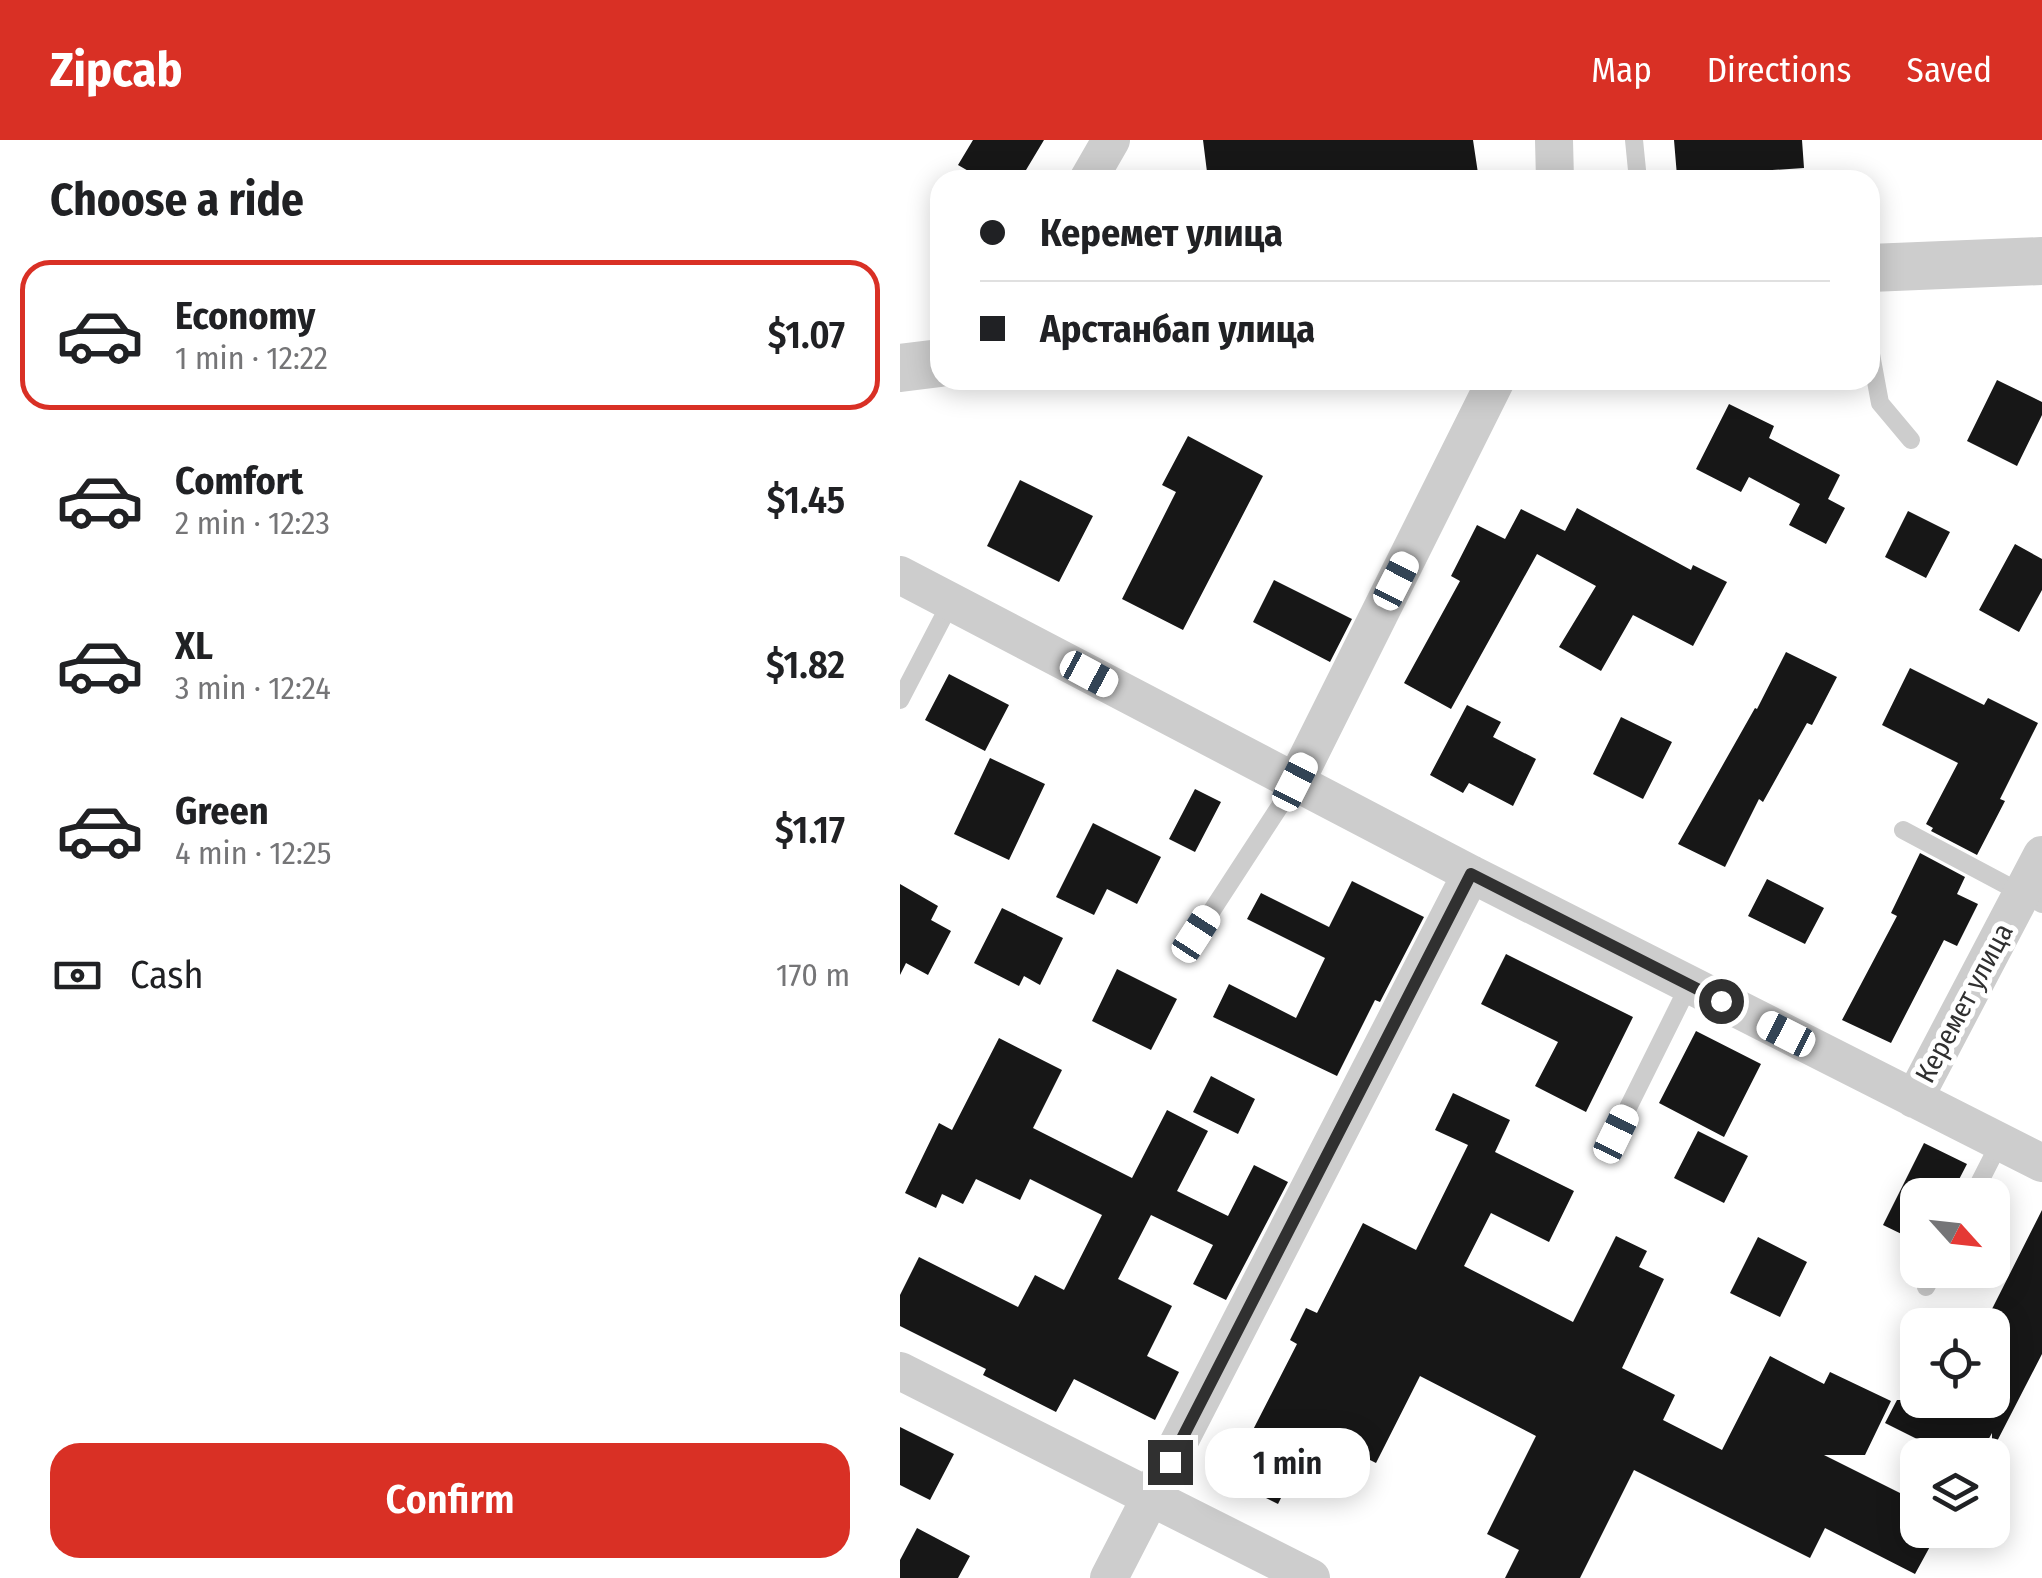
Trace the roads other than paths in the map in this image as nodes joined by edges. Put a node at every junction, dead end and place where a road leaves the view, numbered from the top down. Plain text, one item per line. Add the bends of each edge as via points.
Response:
1 (1111, 140) edge
2 (1554, 140) edge
3 (1634, 140) edge
4 (1094, 170) edge
5 (1555, 170) edge
6 (1637, 170) edge
7 (2042, 261) edge
8 (1880, 268) edge
9 (930, 364) edge
10 (900, 368) edge
11 (1491, 390) edge
12 (1878, 390) edge
13 (1911, 440) dead end
14 (900, 575) edge
15 (952, 602) junction
16 (900, 700) edge
17 (1295, 782) junction
18 (1902, 830) dead end
19 (2042, 855) edge
20 (1471, 874) junction
21 (2032, 898) edge
22 (1196, 934) dead end
23 (1689, 985) junction
24 (1914, 1099) junction
25 (1616, 1134) dead end
26 (2000, 1142) junction
27 (2042, 1163) edge
28 (1982, 1178) edge
29 (900, 1371) edge
30 (1152, 1497) junction
31 (1109, 1578) edge
32 (1312, 1578) edge

1 - 4 street
2 - 5 street
3 - 6 lane
7 - 8 street
9 - 10 street
11 - 17 street
12 - 13 lane via 1880,403
14 - 15 street, Керемет улица
15 - 16 lane
15 - 17 street, Керемет улица
17 - 20 street, Керемет улица
17 - 22 lane
18 - 21 lane
19 - 21 street, Керемет улица
20 - 23 street, Керемет улица
20 - 30 street
21 - 24 street, Керемет улица
23 - 24 street, Керемет улица
23 - 25 lane
24 - 26 street, Керемет улица
26 - 27 street, Керемет улица
26 - 28 lane
29 - 30 street
30 - 31 street
30 - 32 street

